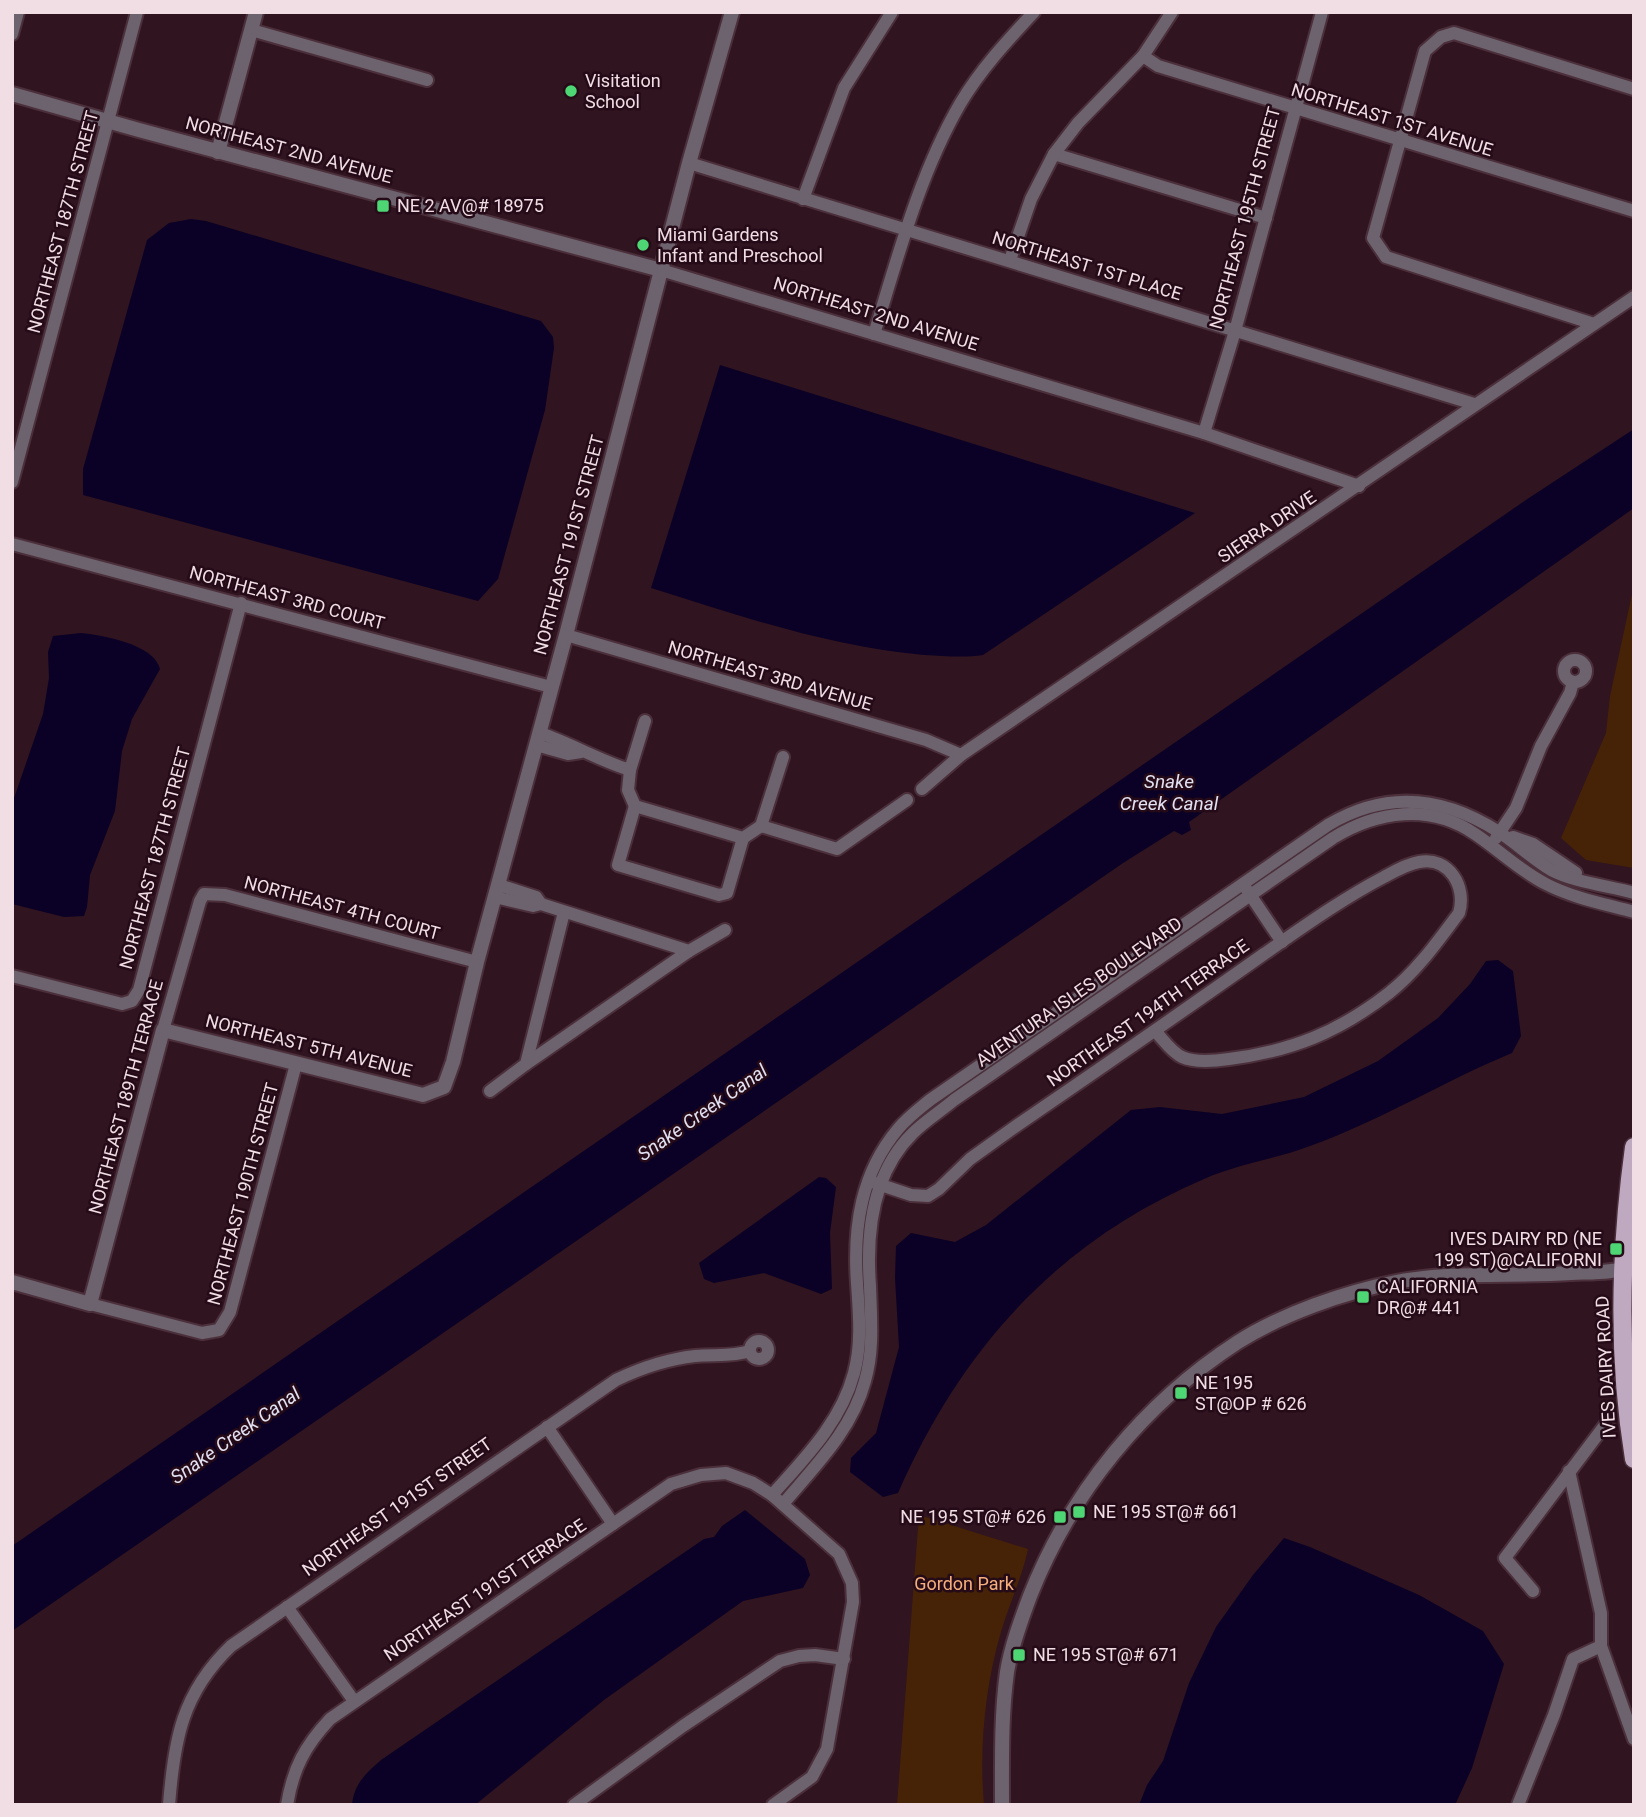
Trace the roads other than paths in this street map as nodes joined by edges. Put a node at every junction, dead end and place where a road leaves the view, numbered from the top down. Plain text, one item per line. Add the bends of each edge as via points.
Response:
1 (18, 12) edge
2 (137, 12) edge
3 (256, 12) edge
4 (732, 12) edge
5 (892, 12) edge
6 (1034, 12) edge
7 (1172, 12) edge
8 (1322, 12) edge
9 (251, 30) junction
10 (12, 34) edge
11 (1143, 56) junction
12 (427, 80) dead end
13 (1634, 89) edge
14 (12, 94) edge
15 (1296, 109) junction
16 (108, 122) junction
17 (1399, 140) junction
18 (218, 152) junction
19 (1054, 154) junction
20 (689, 163) junction
21 (803, 199) junction
22 (1634, 211) edge
23 (1266, 218) junction
24 (907, 229) junction
25 (1010, 260) junction
26 (661, 270) junction
27 (1634, 297) edge
28 (1594, 324) junction
29 (1235, 331) junction
30 (874, 334) junction
31 (1474, 404) junction
32 (1204, 433) junction
33 (12, 482) edge
34 (1359, 486) junction
35 (12, 544) edge
36 (241, 603) junction
37 (566, 635) junction
38 (1573, 682) dead end
39 (551, 687) junction
40 (645, 721) dead end
41 (538, 739) junction
42 (961, 755) junction
43 (783, 757) dead end
44 (630, 770) junction
45 (922, 789) dead end
46 (907, 800) dead end
47 (635, 806) junction
48 (761, 826) junction
49 (1499, 832) junction
50 (743, 838) junction
51 (1490, 846) junction
52 (1247, 889) junction
53 (497, 891) junction
54 (1634, 893) edge
55 (200, 901) joint
56 (564, 912) junction
57 (1634, 912) edge
58 (725, 930) dead end
59 (1282, 942) junction
60 (690, 951) junction
61 (477, 962) junction
62 (12, 976) edge
63 (163, 1030) junction
64 (1155, 1031) junction
65 (296, 1064) junction
66 (526, 1064) junction
67 (444, 1087) joint
68 (490, 1091) dead end
69 (1634, 1147) edge
70 (868, 1181) junction
71 (881, 1185) junction
72 (1628, 1268) edge
73 (12, 1282) edge
74 (90, 1304) junction
75 (750, 1351) dead end
76 (1608, 1421) dead end
77 (547, 1427) junction
78 (1634, 1459) edge
79 (1569, 1471) junction
80 (772, 1495) junction
81 (783, 1504) junction
82 (613, 1524) junction
83 (1533, 1591) dead end
84 (287, 1607) junction
85 (1601, 1646) junction
86 (844, 1659) junction
87 (354, 1701) junction
88 (1634, 1739) edge
89 (169, 1805) edge
90 (287, 1805) edge
91 (574, 1805) edge
92 (773, 1805) edge
93 (1002, 1805) edge
94 (1517, 1805) edge

1 - 10 street
2 - 16 street, NORTHEAST 187TH STREET
3 - 9 street
4 - 20 street, NORTHEAST 191ST STREET
5 - 21 street via 844,88
6 - 24 street via 961,103 937,148
7 - 11 street
8 - 15 street, NORTHEAST 195TH STREET
9 - 12 street
9 - 18 street
11 - 15 street, NORTHEAST 1ST AVENUE via 1158,66
11 - 19 street
13 - 17 street via 1454,33 1425,51
14 - 16 street, NORTHEAST 2ND AVENUE
15 - 17 street, NORTHEAST 1ST AVENUE
15 - 23 street, NORTHEAST 195TH STREET
16 - 18 street, NORTHEAST 2ND AVENUE
16 - 33 street, NORTHEAST 187TH STREET
17 - 22 street, NORTHEAST 1ST AVENUE
17 - 28 street via 1373,238 1386,257
18 - 26 street, NORTHEAST 2ND AVENUE
19 - 23 street
19 - 25 street via 1031,199
20 - 21 street, NORTHEAST 1ST PLACE
20 - 26 street, NORTHEAST 191ST STREET
21 - 24 street, NORTHEAST 1ST PLACE
23 - 29 street, NORTHEAST 195TH STREET
24 - 25 street, NORTHEAST 1ST PLACE
24 - 30 street
25 - 29 street, NORTHEAST 1ST PLACE
26 - 30 street, NORTHEAST 2ND AVENUE
26 - 37 street, NORTHEAST 191ST STREET
27 - 28 street, SIERRA DRIVE
28 - 31 street, SIERRA DRIVE
29 - 31 street, NORTHEAST 1ST PLACE
29 - 32 street, NORTHEAST 195TH STREET
30 - 32 street, NORTHEAST 2ND AVENUE
31 - 34 street, SIERRA DRIVE
32 - 34 street, NORTHEAST 2ND AVENUE
34 - 42 street, SIERRA DRIVE
35 - 36 street, NORTHEAST 3RD COURT
36 - 39 street, NORTHEAST 3RD COURT
36 - 62 street, NORTHEAST 187TH STREET via 139,990 132,1002 122,1004
37 - 39 street, NORTHEAST 191ST STREET
37 - 42 street, NORTHEAST 3RD AVENUE via 926,740
38 - 49 street via 1531,767 1517,808
39 - 41 street, NORTHEAST 191ST STREET
40 - 44 street
41 - 44 street via 572,744 581,752
41 - 53 street, NORTHEAST 191ST STREET
42 - 45 street, SIERRA DRIVE
43 - 48 street
44 - 47 street via 628,790
46 - 48 street via 837,849
47 - 50 street
47 - 50 street via 618,865 694,888 727,893
48 - 50 street
49 - 51 street
49 - 52 street, AVENTURA ISLES BOULEVARD via 1443,806 1400,801 1377,804 1344,816
49 - 54 street, AVENTURA ISLES BOULEVARD via 1552,870
51 - 52 street, AVENTURA ISLES BOULEVARD via 1464,827 1444,820 1410,814 1378,816
51 - 57 street, AVENTURA ISLES BOULEVARD via 1546,884
52 - 59 street
52 - 70 street, AVENTURA ISLES BOULEVARD via 930,1100 899,1128
52 - 71 street, AVENTURA ISLES BOULEVARD via 911,1134
53 - 56 street via 536,897 541,904
53 - 61 street, NORTHEAST 191ST STREET
55 - 61 street, NORTHEAST 4TH COURT via 204,894 225,895
55 - 63 street, NORTHEAST 189TH TERRACE
56 - 60 street
56 - 66 street
58 - 60 street
59 - 64 street, NORTHEAST 194TH TERRACE
59 - 64 street, NORTHEAST 194TH TERRACE via 1362,888 1419,862 1444,866 1460,888 1459,913 1415,970 1329,1033 1258,1055 1196,1060 1182,1057
60 - 66 street
61 - 67 street, NORTHEAST 191ST STREET
63 - 65 street, NORTHEAST 5TH AVENUE
63 - 74 street, NORTHEAST 189TH TERRACE
64 - 71 street, NORTHEAST 194TH TERRACE via 983,1149 928,1196
65 - 67 street, NORTHEAST 5TH AVENUE via 423,1095
65 - 74 street, NORTHEAST 190TH STREET via 230,1312 219,1330 202,1333
66 - 68 street
69 - 72 main road, IVES DAIRY ROAD
70 - 71 street, NORTHEAST 194TH TERRACE
70 - 80 street, AVENTURA ISLES BOULEVARD via 856,1229 859,1348 854,1373 828,1429
71 - 81 street, AVENTURA ISLES BOULEVARD via 868,1233 873,1334 865,1382 844,1430
72 - 78 main road, IVES DAIRY ROAD via 1623,1332
72 - 93 street via 1447,1276 1339,1296 1239,1342 1167,1396 1108,1458 1069,1514 1044,1562 1008,1670 1002,1726
73 - 74 street
75 - 77 street, NORTHEAST 191ST STREET via 682,1358 635,1371
76 - 79 street
77 - 82 street
77 - 84 street, NORTHEAST 191ST STREET
79 - 83 street via 1505,1558
79 - 85 street via 1601,1613
80 - 81 street, NORTHEAST 191ST TERRACE
80 - 82 street, NORTHEAST 191ST TERRACE via 726,1474 686,1478
81 - 86 street, NORTHEAST 191ST TERRACE via 845,1564 853,1602
82 - 87 street, NORTHEAST 191ST TERRACE
84 - 87 street
84 - 89 street, NORTHEAST 191ST STREET via 231,1646 192,1695 174,1750
85 - 88 street
85 - 94 street via 1573,1659
86 - 91 street via 815,1655 780,1661
86 - 92 street, NORTHEAST 191ST TERRACE via 831,1737 821,1763 812,1777
87 - 90 street, NORTHEAST 191ST TERRACE via 330,1719 304,1751

